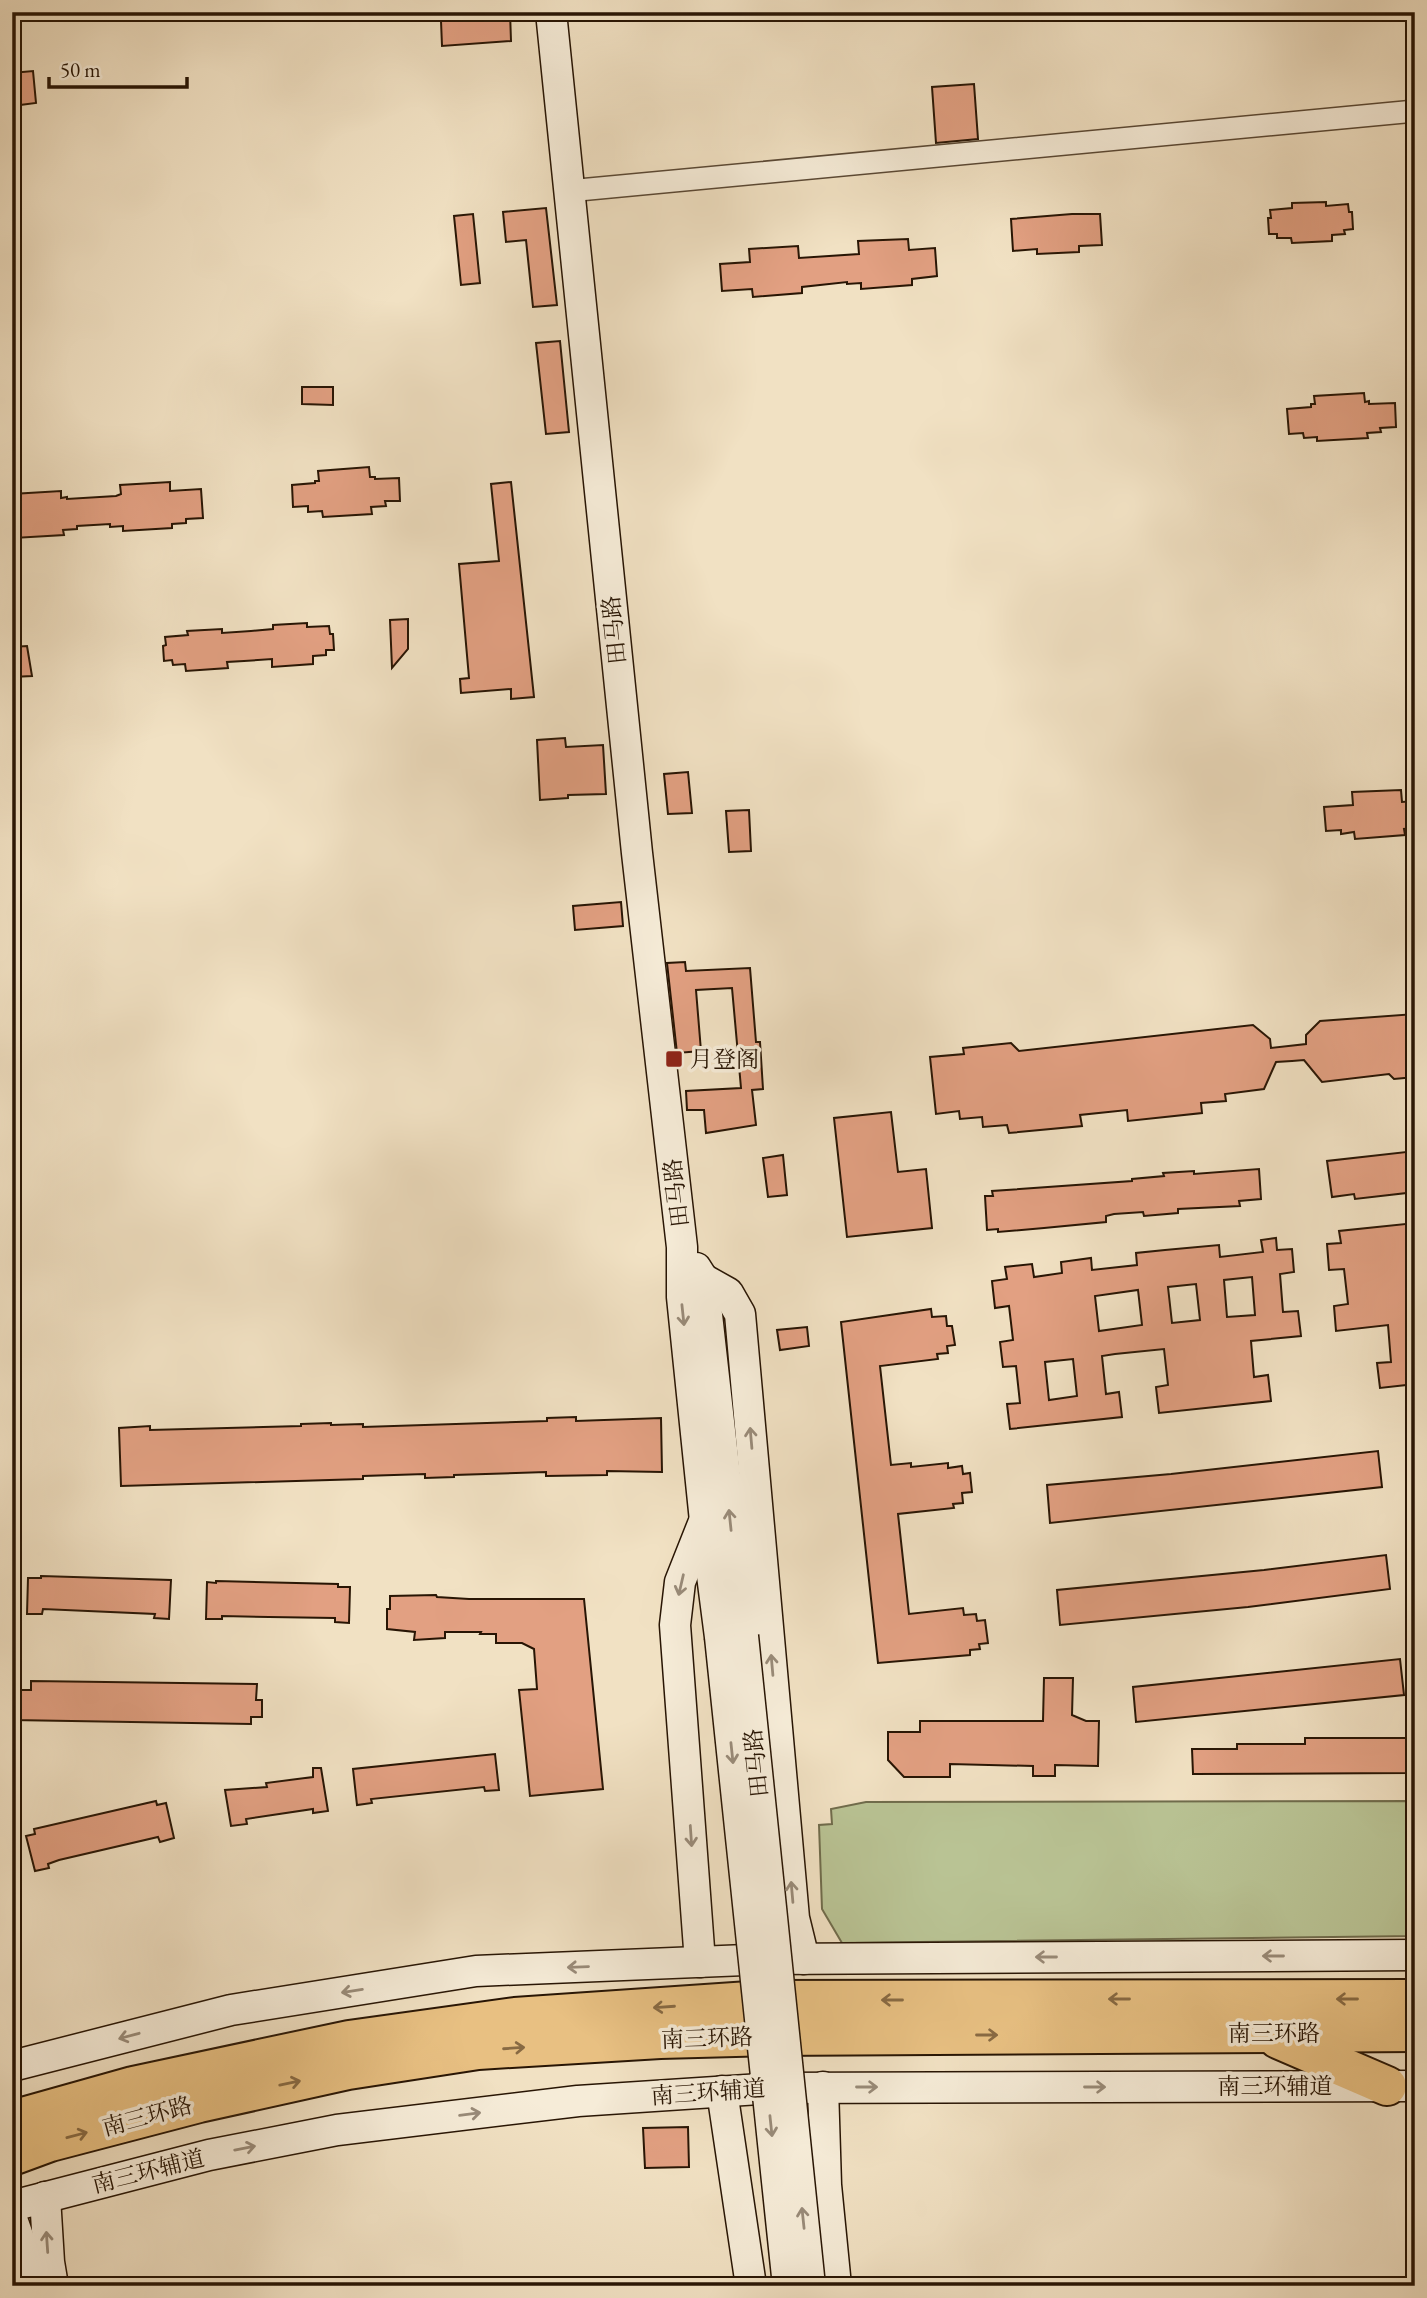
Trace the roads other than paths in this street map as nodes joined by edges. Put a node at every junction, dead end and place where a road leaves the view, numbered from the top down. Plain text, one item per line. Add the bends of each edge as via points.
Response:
1 (551, 12) edge
2 (1415, 111) edge
3 (568, 191) junction
4 (682, 1247) junction
5 (702, 1279) junction
6 (705, 1521) junction
7 (731, 1637) junction
8 (1415, 1955) edge
9 (804, 1959) junction
10 (700, 1962) junction
11 (1415, 1999) edge
12 (1415, 2032) edge
13 (1263, 2033) junction
14 (12, 2066) edge
15 (1401, 2086) edge
16 (196, 2087) junction
17 (823, 2087) junction
18 (722, 2091) junction
19 (12, 2120) edge
20 (12, 2157) edge
21 (44, 2197) junction
22 (12, 2206) edge
23 (12, 2219) edge
24 (31, 2286) edge
25 (52, 2286) edge
26 (751, 2286) edge
27 (788, 2286) edge
28 (810, 2286) edge
29 (836, 2286) edge

1 - 3 street, 田马路
2 - 3 street
3 - 4 street, 田马路
4 - 5 street, 田马路
4 -> 6 street, 田马路 via 682,1297
7 -> 5 street, 田马路
9 -> 5 street via 794,1918 740,1314 728,1293
6 - 7 street, 田马路
6 -> 10 street via 680,1582 675,1625
7 -> 27 street, 田马路, bridge
28 -> 7 street, 田马路, bridge
8 -> 9 street
9 - 10 street
10 -> 14 street via 476,1971 231,2010
11 -> 16 highway, 南三环路 via 764,2000 515,2017 349,2040
12 - 13 highway, 南三环路
13 - 15 highway
16 -> 13 highway, 南三环路 via 478,2050 660,2039
17 -> 15 street, 南三环辅道
16 - 19 highway, 南三环路 via 133,2086
20 -> 16 highway, 南三环路
17 - 18 street, 南三环辅道
17 - 29 street
21 -> 18 street, 南三环辅道 via 209,2155 337,2130 578,2101
18 - 26 street
21 - 22 street, 南三环辅道
25 -> 21 street
23 - 24 street

